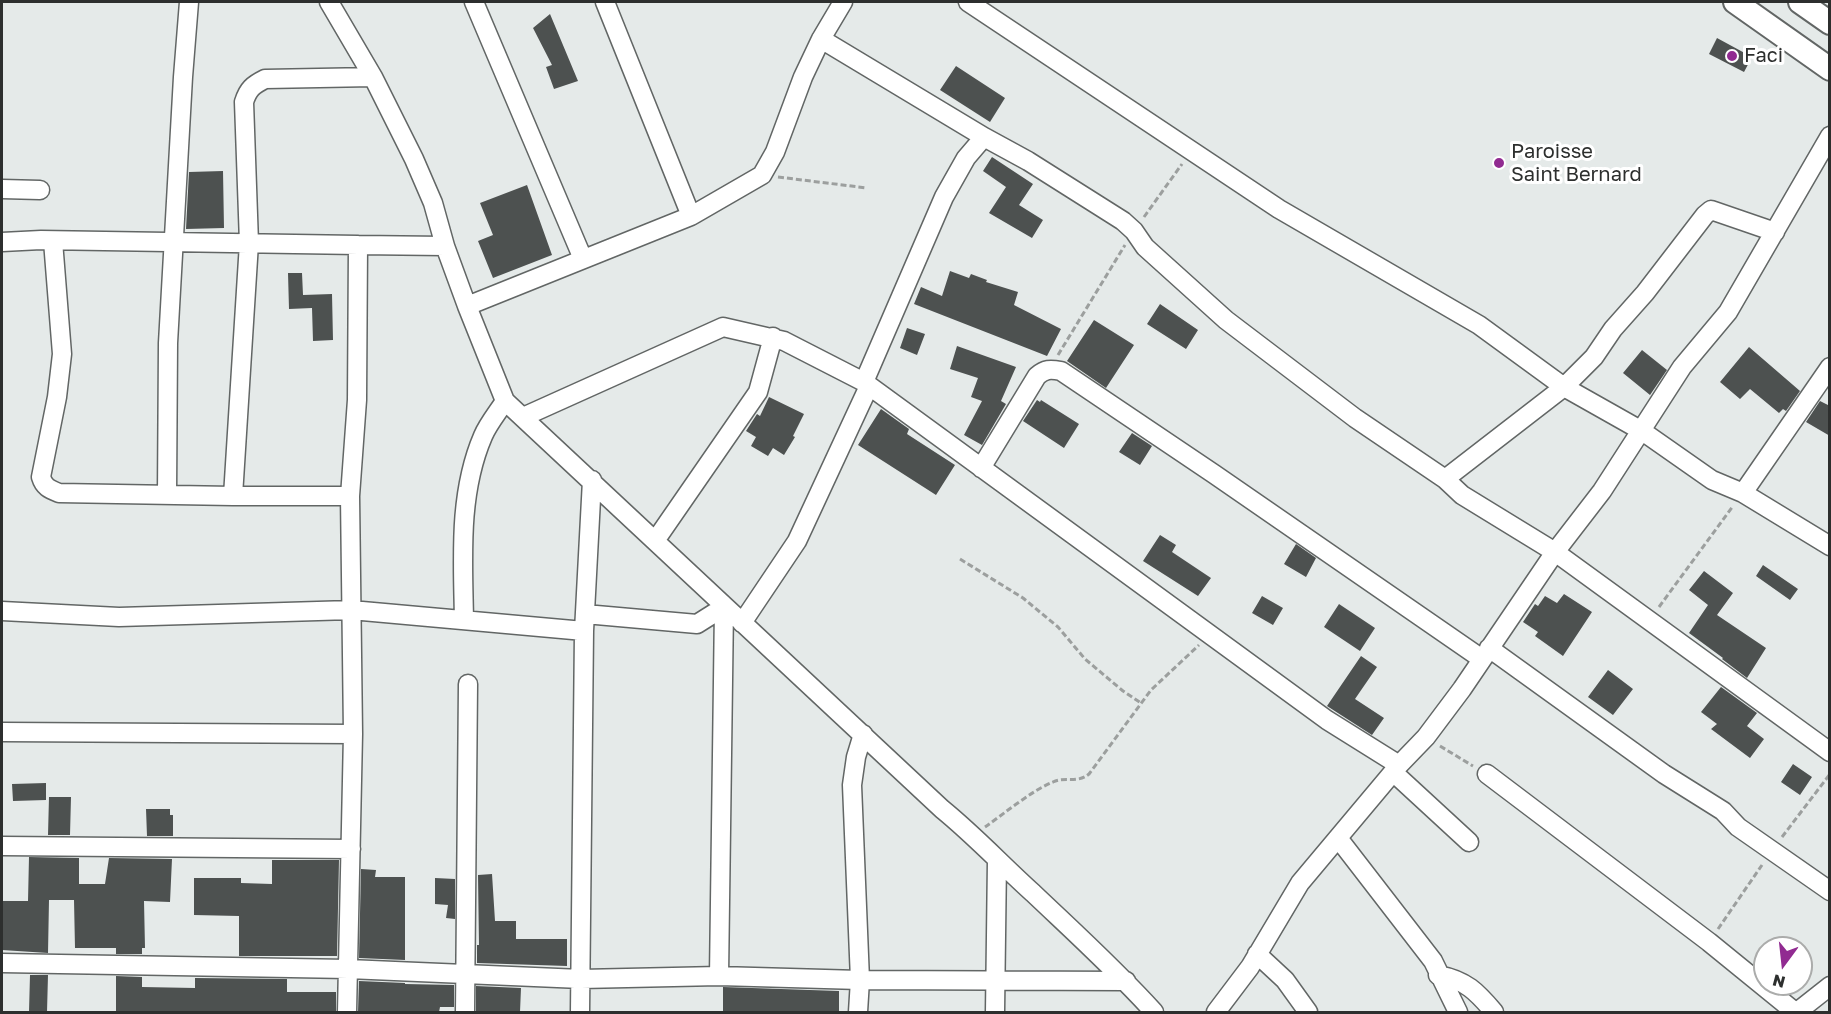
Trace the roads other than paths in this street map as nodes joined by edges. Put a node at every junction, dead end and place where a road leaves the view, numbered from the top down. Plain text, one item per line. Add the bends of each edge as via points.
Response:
1 (189, 2) edge
2 (329, 2) edge
3 (474, 2) edge
4 (604, 2) edge
5 (843, 2) edge
6 (968, 2) edge
7 (1735, 2) edge
8 (1800, 2) edge
9 (1830, 23) edge
10 (821, 39) junction
11 (1830, 69) edge
12 (373, 77) junction
13 (1830, 136) edge
14 (984, 137) junction
15 (2, 189) edge
16 (40, 190) dead end
17 (691, 216) junction
18 (1775, 232) junction
19 (53, 241) junction
20 (2, 242) edge
21 (175, 242) junction
22 (249, 243) junction
23 (358, 245) junction
24 (445, 246) junction
25 (582, 259) junction
26 (467, 306) junction
27 (773, 338) junction
28 (1830, 367) edge
29 (867, 384) junction
30 (1564, 387) junction
31 (1823, 391) edge
32 (505, 401) junction
33 (523, 417) junction
34 (1642, 431) junction
35 (981, 468) junction
36 (1445, 479) junction
37 (592, 480) junction
38 (1743, 493) junction
39 (167, 495) junction
40 (233, 496) junction
41 (350, 496) junction
42 (655, 541) junction
43 (1830, 546) edge
44 (1555, 552) junction
45 (724, 607) junction
46 (351, 610) junction
47 (2, 611) edge
48 (464, 620) junction
49 (584, 623) junction
50 (742, 623) junction
51 (1486, 653) junction
52 (468, 684) dead end
53 (2, 732) edge
54 (352, 734) junction
55 (863, 734) junction
56 (1830, 752) edge
57 (1396, 768) junction
58 (1487, 774) road end
59 (1338, 838) junction
60 (1469, 842) dead end
61 (2, 846) edge
62 (351, 849) junction
63 (997, 860) junction
64 (1830, 891) edge
65 (1257, 954) junction
66 (2, 963) edge
67 (348, 969) junction
68 (466, 975) junction
69 (1438, 975) junction
70 (719, 976) junction
71 (581, 979) junction
72 (860, 980) junction
73 (995, 981) junction
74 (1126, 981) junction
75 (1830, 986) edge
76 (1222, 1011) edge
77 (347, 1012) edge
78 (465, 1012) edge
79 (580, 1012) edge
80 (858, 1012) edge
81 (995, 1012) edge
82 (1154, 1012) edge
83 (1308, 1012) edge
84 (1458, 1012) edge
85 (1494, 1012) edge
86 (1796, 1012) edge

1 - 21 street
2 - 12 street
3 - 25 street
4 - 17 street
5 - 10 street
6 - 30 street via 1279,209 1479,325
7 - 11 main road
8 - 9 main road
10 - 14 street
10 - 17 street via 776,152 762,175
12 - 22 street via 265,79 251,86 244,102
12 - 24 street via 414,159
13 - 18 street
14 - 29 street via 966,158 944,197
14 - 36 street via 1123,221 1145,247 1226,320 1355,418
15 - 16 street
17 - 25 street
18 - 30 street via 1711,210 1594,357
18 - 34 street via 1728,312 1682,368
19 - 20 street
19 - 21 street
19 - 39 street via 62,354 43,484 59,493
21 - 22 street
21 - 39 street via 168,343
22 - 23 street
22 - 40 street
23 - 24 street
23 - 41 street via 357,400
24 - 26 street
25 - 26 street
26 - 32 street
27 - 29 street
27 - 33 street via 723,327
27 - 42 street via 758,392
28 - 31 street
29 - 35 street
29 - 50 street via 797,541
30 - 34 street
30 - 36 street
31 - 38 street
32 - 33 street
32 - 48 street via 483,435 472,468 463,520
33 - 37 street
34 - 38 street via 1712,480
34 - 44 street
35 - 51 street via 1037,376 1043,370 1061,371
35 - 57 street
36 - 44 street via 1462,495
37 - 42 street
37 - 49 street
38 - 43 street
39 - 40 street
40 - 41 street
41 - 46 street
42 - 45 street
44 - 51 street
44 - 56 street
45 - 49 street via 697,624
45 - 50 street
45 - 70 street
46 - 47 street via 119,617
46 - 48 street
46 - 54 street
48 - 49 street
49 - 71 street
50 - 55 street
51 - 57 street via 1426,737
51 - 64 street via 1723,811 1738,827
52 - 68 street
53 - 54 street
54 - 62 street
55 - 63 street
55 - 72 street via 852,786
57 - 59 street
57 - 60 street
58 - 86 street
59 - 65 street via 1300,883
59 - 69 street via 1432,961
61 - 62 street
62 - 67 street
63 - 73 street
63 - 74 street
65 - 76 street
65 - 83 street via 1285,980
66 - 67 street
67 - 68 street
67 - 77 street
68 - 71 street
68 - 78 street
69 - 84 street
69 - 85 street via 1472,988
70 - 71 street
70 - 72 street
71 - 79 street
72 - 73 street
72 - 80 street
73 - 74 street
73 - 81 street
74 - 82 street
75 - 86 street

